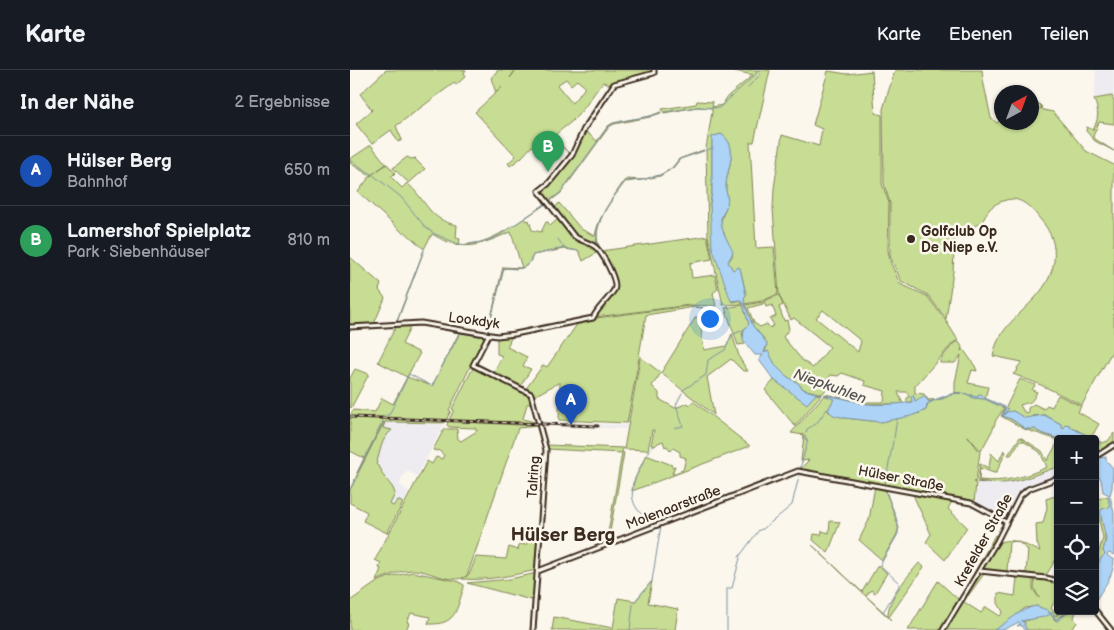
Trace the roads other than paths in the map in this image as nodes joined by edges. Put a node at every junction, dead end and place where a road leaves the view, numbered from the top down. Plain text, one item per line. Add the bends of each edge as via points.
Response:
1 (654, 70) edge
2 (350, 327) edge
3 (488, 336) junction
4 (1114, 444) edge
5 (1099, 454) edge
6 (788, 474) joint
7 (1054, 480) edge
8 (1006, 522) junction
9 (538, 571) junction
10 (980, 571) junction
11 (1054, 580) edge
12 (1099, 615) edge
13 (533, 630) edge
14 (943, 630) edge
15 (1112, 630) edge

1 - 3 street, Lookdyk via 654,73 614,84 584,129 572,155 539,191 573,235 597,249 614,277 614,290 593,318 515,334
2 - 3 street, Lookdyk via 421,323
3 - 9 street, Talring via 473,364 530,394 546,447
4 - 5 street
6 - 8 street, Hülser Straße via 802,471 971,503
6 - 9 street, Molenaarstraße
7 - 8 street, Krefelder Straße via 1022,493
8 - 10 street, Krefelder Straße
9 - 13 street, Talring
10 - 11 street
10 - 14 street, Krefelder Straße
12 - 15 street

